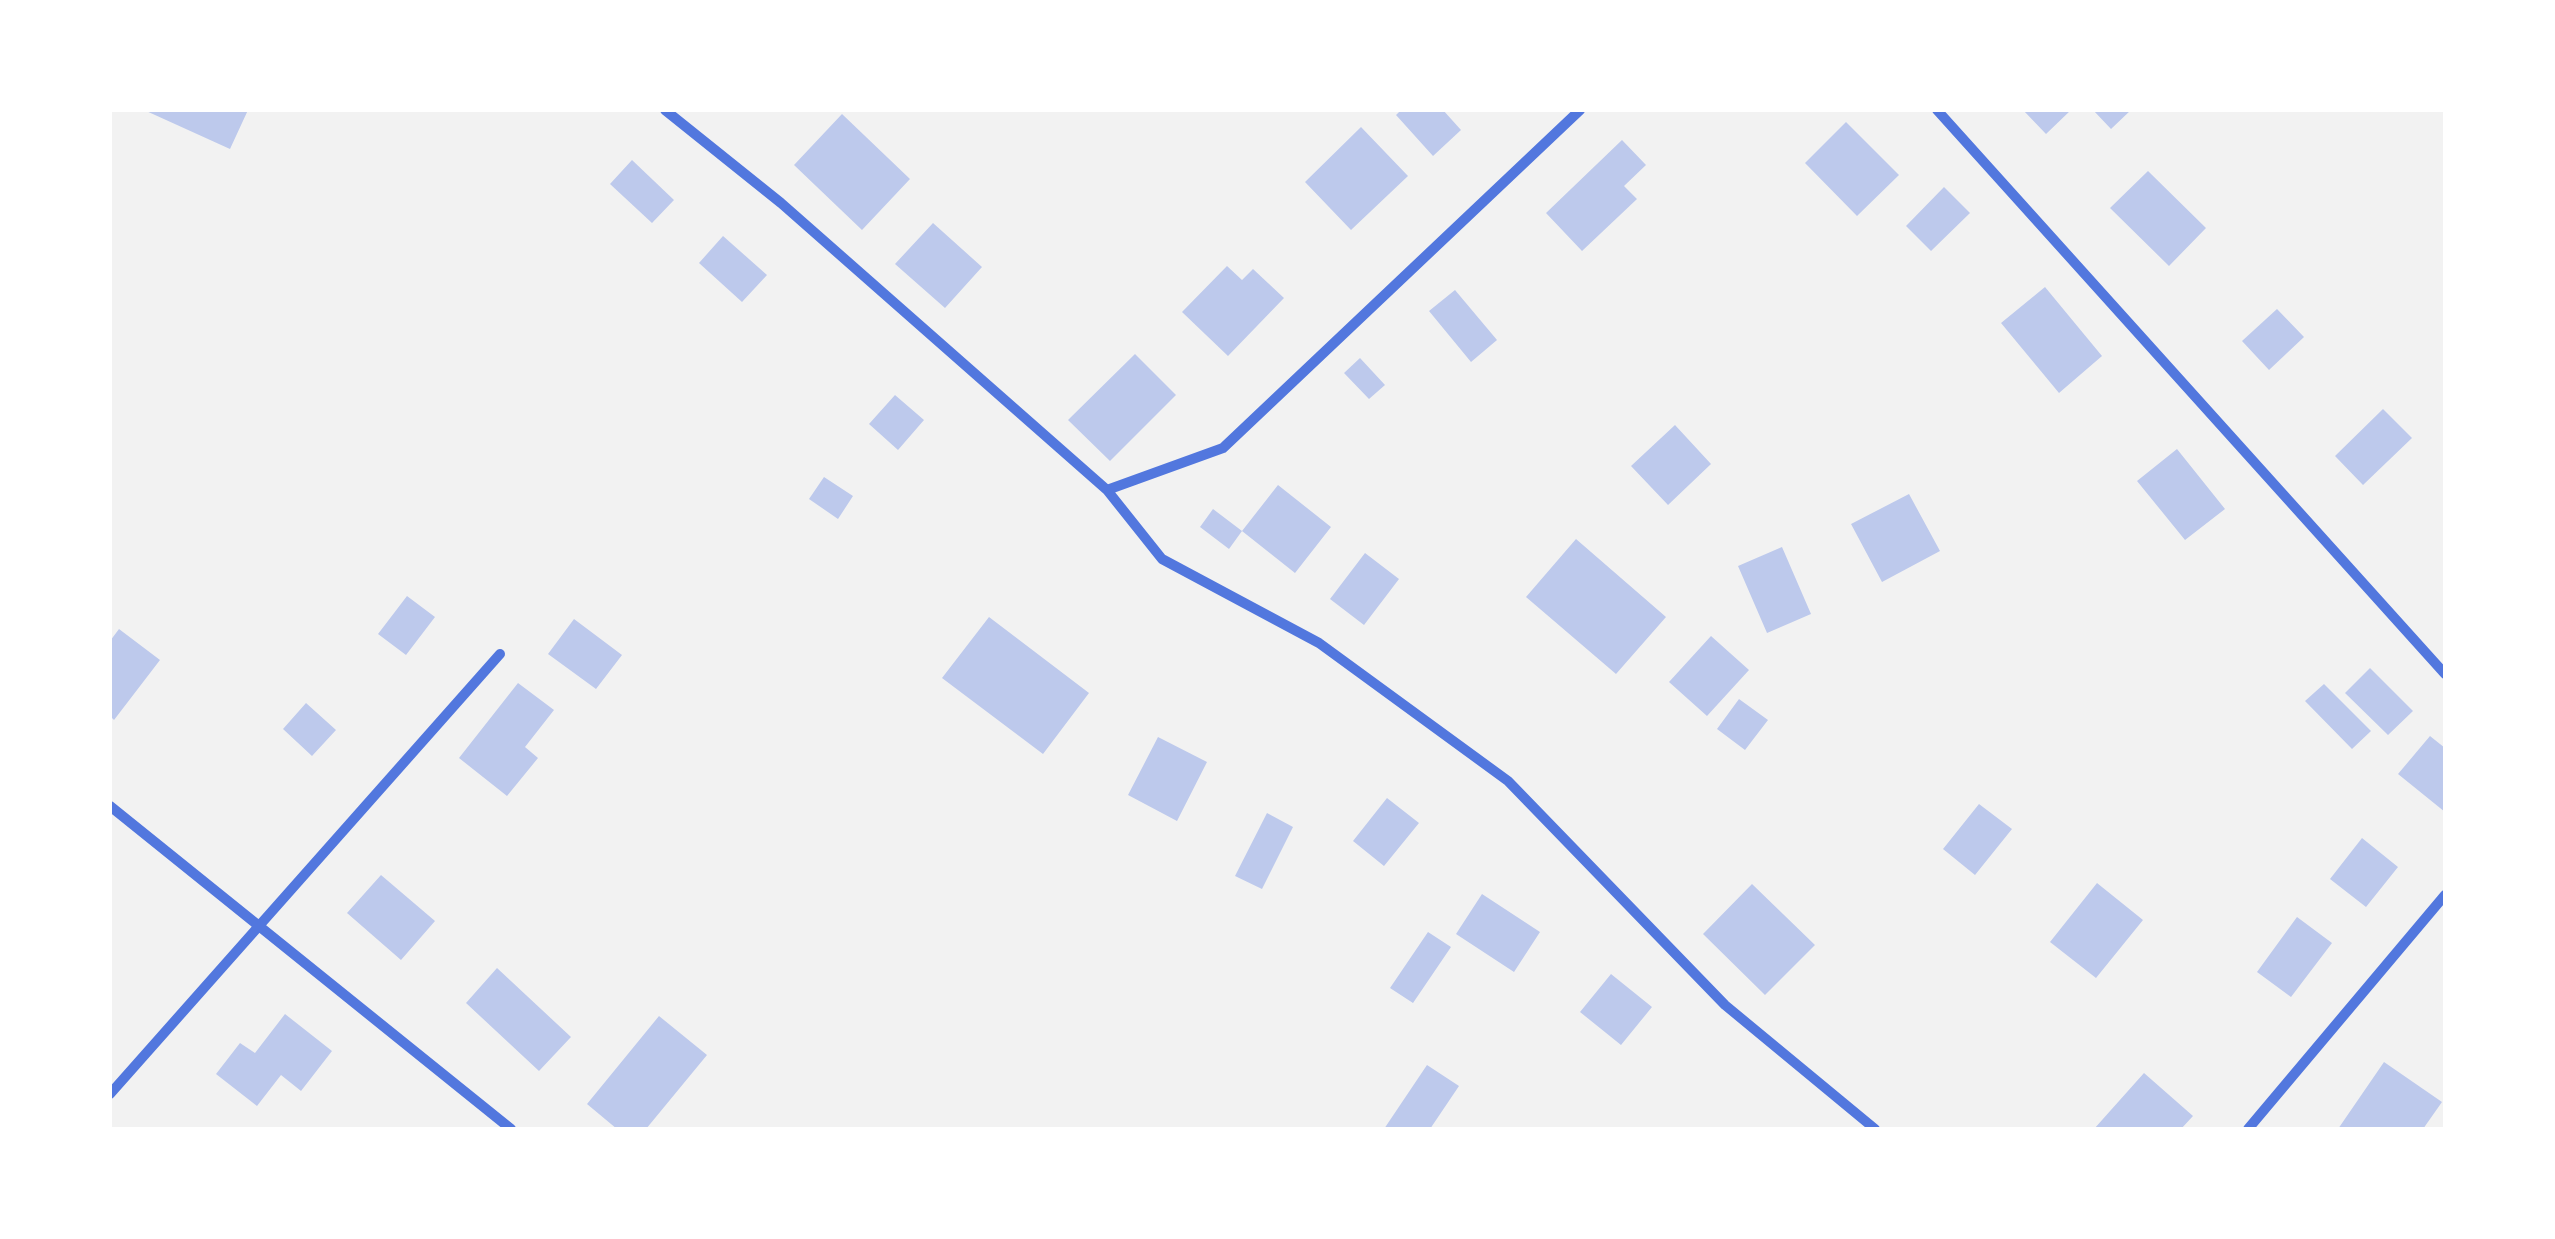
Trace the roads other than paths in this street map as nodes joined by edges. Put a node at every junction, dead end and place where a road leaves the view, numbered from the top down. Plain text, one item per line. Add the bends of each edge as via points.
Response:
1 (665, 110) edge
2 (1580, 110) edge
3 (1937, 110) edge
4 (1107, 490) junction
5 (500, 654) dead end
6 (2445, 674) edge
7 (110, 806) edge
8 (2445, 895) edge
9 (260, 926) junction
10 (110, 1094) edge
11 (511, 1129) edge
12 (1875, 1129) edge
13 (2248, 1129) edge

1 - 4 street via 781,203
2 - 4 street via 1223,448
3 - 6 street
4 - 12 street via 1162,559 1319,644 1508,781 1725,1005
5 - 9 street
7 - 9 street
8 - 13 street
9 - 10 street
9 - 11 street

